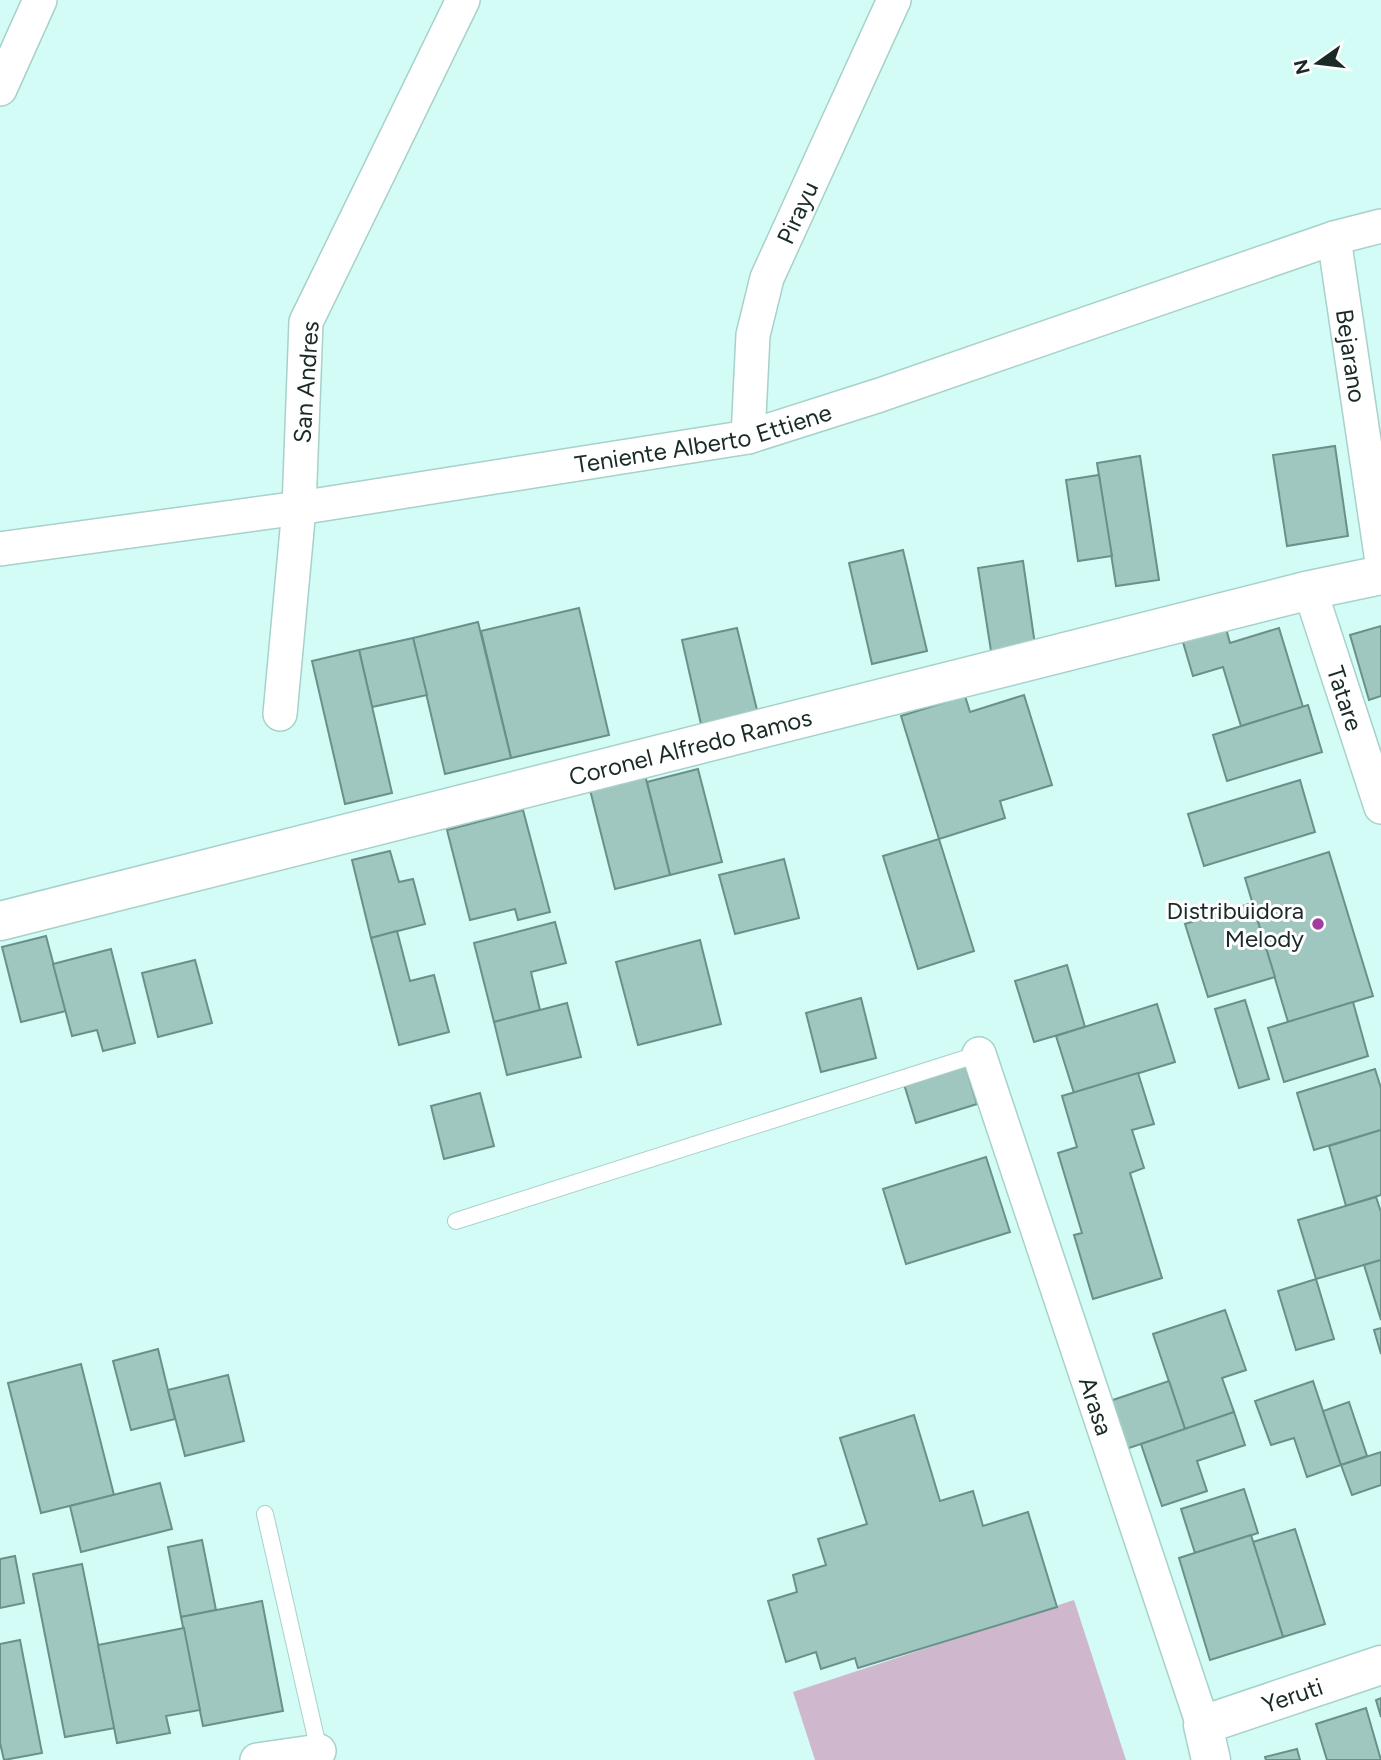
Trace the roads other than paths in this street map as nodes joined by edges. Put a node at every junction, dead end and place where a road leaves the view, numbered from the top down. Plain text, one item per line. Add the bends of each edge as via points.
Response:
1 (40, 0) edge
2 (463, 0) edge
3 (894, 0) edge
4 (0, 89) edge
5 (1381, 226) edge
6 (1334, 239) junction
7 (748, 437) junction
8 (299, 508) junction
9 (0, 549) edge
10 (1381, 555) edge
11 (1381, 575) edge
12 (1310, 590) junction
13 (280, 715) dead end
14 (1381, 807) edge
15 (0, 921) edge
16 (979, 1054) joint
17 (456, 1221) dead end
18 (265, 1514) dead end
19 (1381, 1665) edge
20 (1206, 1742) edge
21 (319, 1751) joint
22 (257, 1760) edge

1 - 4 street
2 - 8 street, San Andres via 306,321
3 - 7 street, Pirayu via 767,278 753,335
5 - 6 street, Teniente Alberto Ettiene
6 - 7 street, Teniente Alberto Ettiene
6 - 10 street, Bejarano
7 - 8 street, Teniente Alberto Ettiene
8 - 9 street, Teniente Alberto Ettiene
8 - 13 street, San Andres
11 - 12 main road, Coronel Alfredo Ramos
12 - 14 street, Tatare
12 - 15 main road, Coronel Alfredo Ramos
16 - 17 lane
16 - 20 street, Arasa
18 - 21 lane
19 - 20 main road, Yeruti
21 - 22 street

